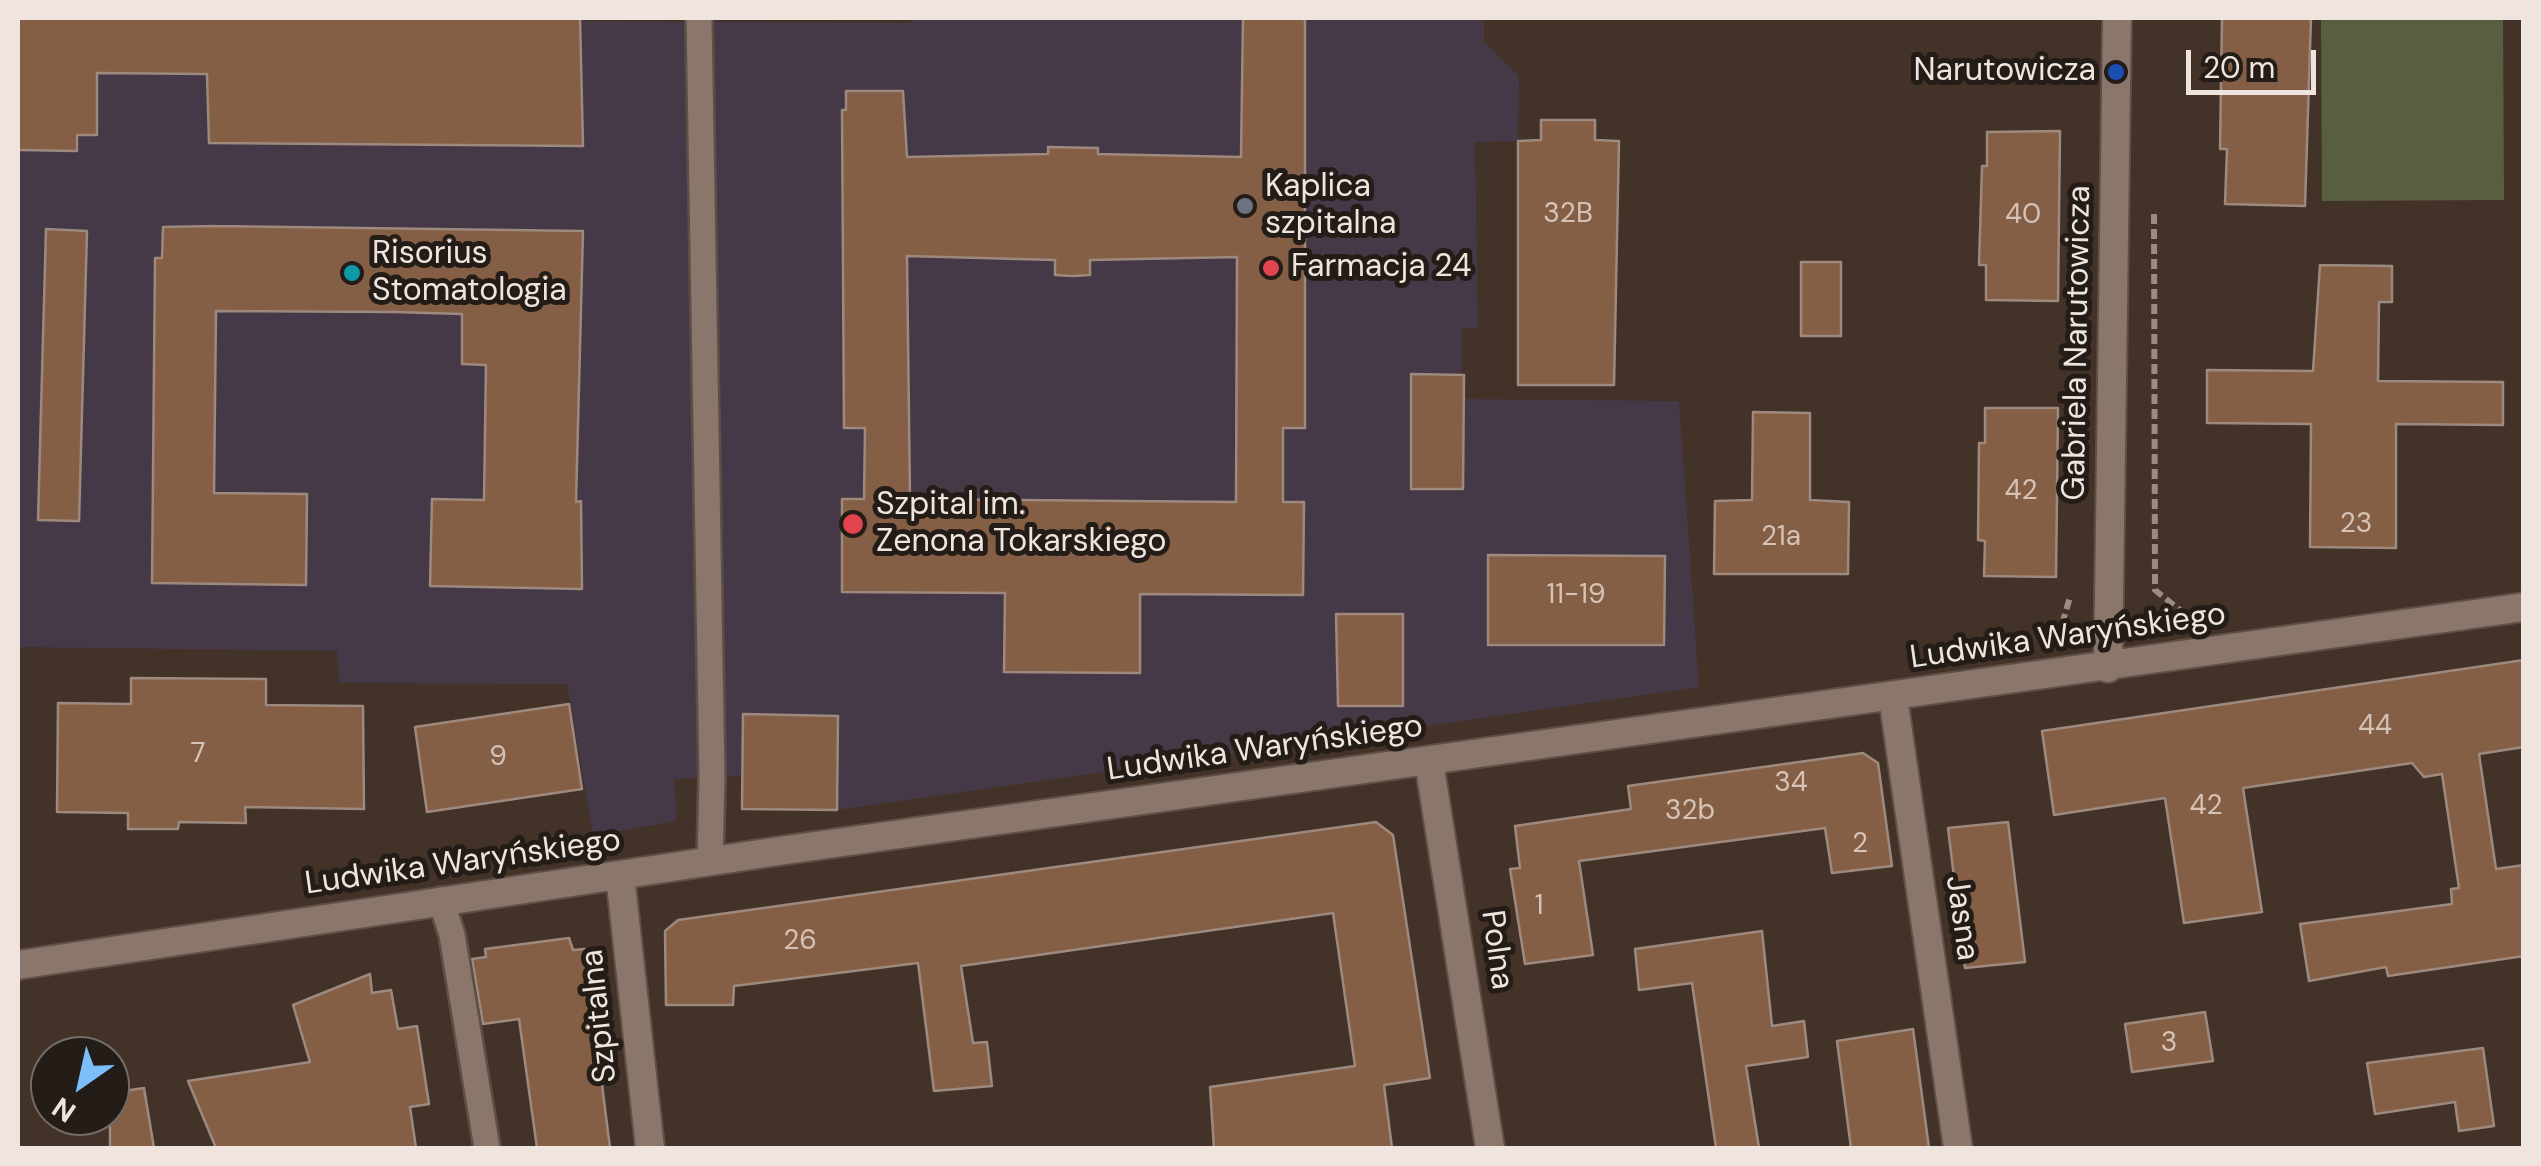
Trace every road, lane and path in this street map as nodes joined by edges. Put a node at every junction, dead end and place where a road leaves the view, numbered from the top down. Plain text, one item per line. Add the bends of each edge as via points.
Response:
1 (700, 18) edge
2 (2117, 18) edge
3 (2154, 196) dead end
4 (2524, 607) edge
5 (2205, 654) junction
6 (2108, 668) junction
7 (1893, 696) junction
8 (1429, 762) junction
9 (710, 862) junction
10 (620, 876) junction
11 (441, 900) junction
12 (18, 964) edge
13 (487, 1148) edge
14 (650, 1148) edge
15 (1490, 1148) edge
16 (1958, 1148) edge

1 - 9 lane
2 - 6 street, Gabriela Narutowicza
3 - 5 path via 2155,590 2202,628
4 - 5 street, Ludwika Waryńskiego
5 - 6 street, Ludwika Waryńskiego
6 - 7 street, Ludwika Waryńskiego
7 - 8 street, Ludwika Waryńskiego
7 - 16 street, Jasna
8 - 9 street, Ludwika Waryńskiego
8 - 15 street, Polna
9 - 10 street, Ludwika Waryńskiego
10 - 11 street, Ludwika Waryńskiego
10 - 14 street, Szpitalna
11 - 12 street, Ludwika Waryńskiego
11 - 13 lane

